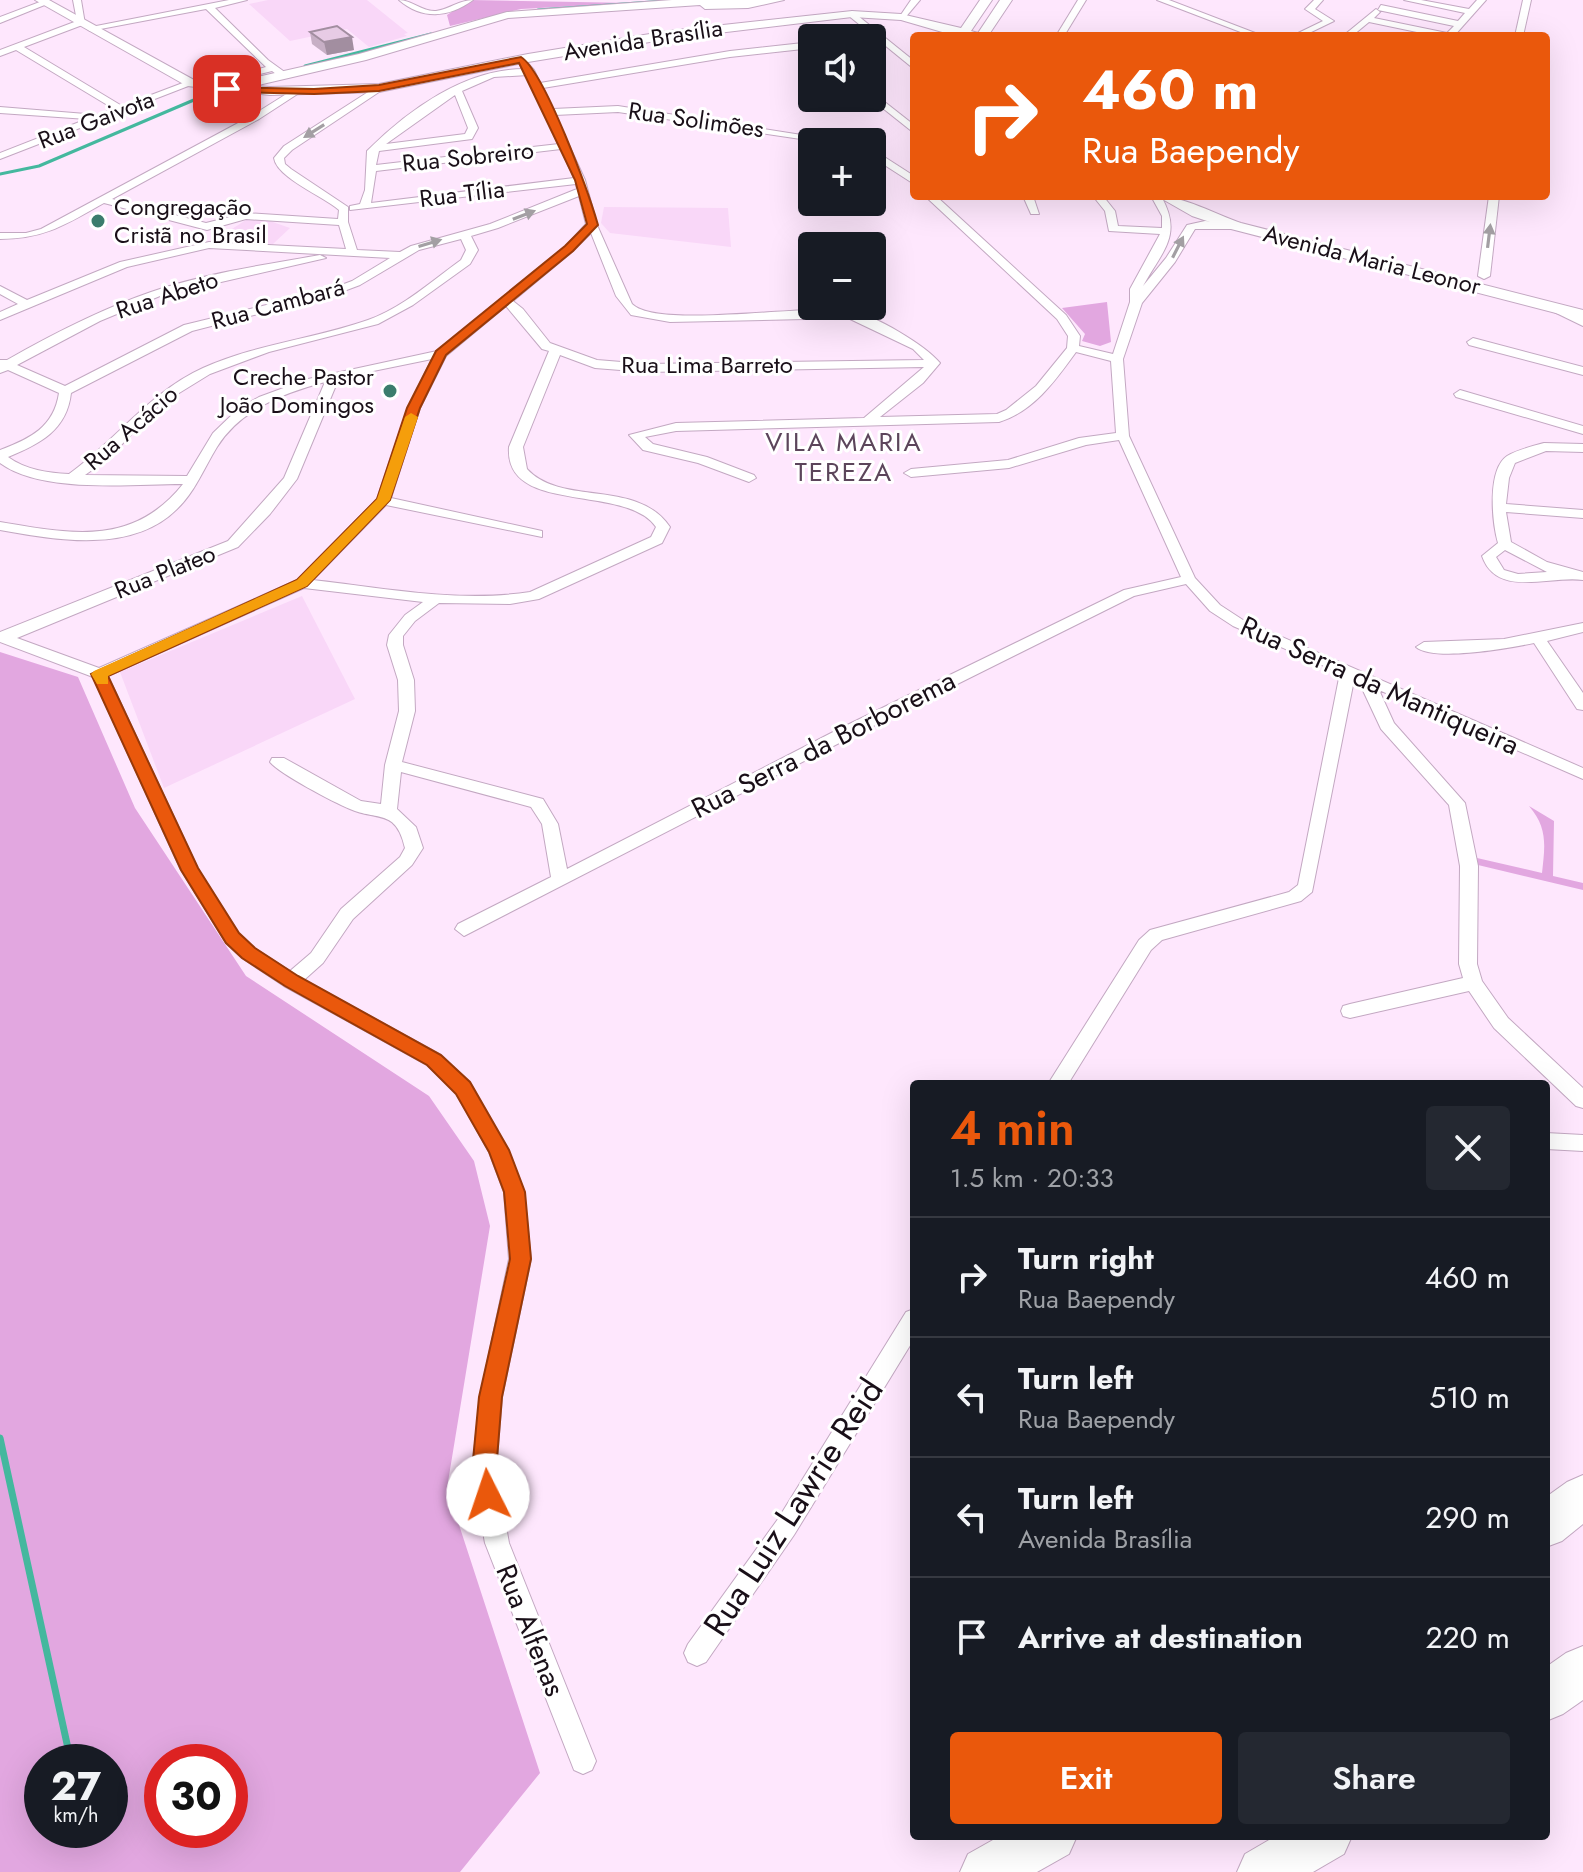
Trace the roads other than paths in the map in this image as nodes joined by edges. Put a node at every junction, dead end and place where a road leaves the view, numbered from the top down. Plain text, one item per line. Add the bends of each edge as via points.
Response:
1 (243, 0) edge
2 (403, 0) edge
3 (469, 0) edge
4 (778, 0) edge
5 (916, 0) edge
6 (986, 0) edge
7 (1006, 0) edge
8 (1082, 0) edge
9 (1161, 0) edge
10 (1319, 0) edge
11 (1392, 0) edge
12 (1408, 0) edge
13 (1527, 0) edge
14 (80, 1) edge
15 (722, 1) edge
16 (1479, 1) edge
17 (48, 3) edge
18 (208, 6) junction
19 (1381, 8) junction
20 (1471, 12) junction
21 (852, 14) junction
22 (901, 17) junction
23 (1366, 19) junction
24 (0, 20) edge
25 (862, 24) edge
26 (1459, 24) junction
27 (86, 25) junction
28 (934, 26) junction
29 (944, 32) edge
30 (956, 32) edge
31 (964, 32) edge
32 (983, 32) edge
33 (1062, 32) edge
34 (1248, 32) edge
35 (1305, 32) edge
36 (1351, 32) edge
37 (1429, 32) edge
38 (1452, 32) edge
39 (1520, 32) edge
40 (886, 46) edge
41 (17, 47) junction
42 (798, 47) edge
43 (0, 53) edge
44 (521, 59) junction
45 (910, 63) edge
46 (278, 71) junction
47 (531, 72) junction
48 (191, 83) junction
49 (208, 86) junction
50 (537, 86) junction
51 (379, 88) junction
52 (227, 89) junction
53 (296, 91) junction
54 (458, 91) junction
55 (886, 107) edge
56 (0, 110) edge
57 (122, 110) junction
58 (17, 111) junction
59 (549, 112) junction
60 (102, 117) junction
61 (0, 118) edge
62 (910, 127) edge
63 (798, 136) edge
64 (564, 146) junction
65 (376, 148) junction
66 (0, 156) edge
67 (886, 161) edge
68 (910, 164) edge
69 (372, 168) junction
70 (901, 170) junction
71 (910, 177) edge
72 (582, 185) junction
73 (103, 200) junction
74 (934, 200) edge
75 (1030, 200) edge
76 (1101, 200) edge
77 (1158, 200) edge
78 (1172, 200) edge
79 (1204, 200) edge
80 (1494, 200) edge
81 (365, 206) junction
82 (1035, 212) dead end
83 (344, 216) junction
84 (592, 225) junction
85 (1236, 226) junction
86 (207, 227) junction
87 (1167, 231) junction
88 (463, 234) junction
89 (0, 236) edge
90 (209, 245) junction
91 (604, 246) junction
92 (569, 249) junction
93 (1354, 250) junction
94 (348, 252) junction
95 (398, 255) junction
96 (1484, 276) junction
97 (0, 289) edge
98 (505, 300) junction
99 (1136, 302) junction
100 (1583, 302) edge
101 (25, 304) junction
102 (1549, 306) junction
103 (1583, 315) edge
104 (0, 316) edge
105 (1583, 322) edge
106 (1473, 342) dead end
107 (1073, 348) junction
108 (555, 352) junction
109 (441, 354) junction
110 (1117, 359) junction
111 (934, 363) junction
112 (3, 365) edge
113 (1583, 371) edge
114 (333, 378) junction
115 (65, 391) junction
116 (1460, 394) dead end
117 (868, 421) junction
118 (1583, 430) edge
119 (1123, 436) junction
120 (1583, 448) edge
121 (0, 456) edge
122 (911, 473) dead end
123 (73, 478) junction
124 (749, 478) dead end
125 (192, 480) junction
126 (383, 500) junction
127 (1502, 508) junction
128 (1583, 514) edge
129 (0, 526) edge
130 (537, 534) dead end
131 (1505, 544) junction
132 (1566, 574) junction
133 (1583, 576) edge
134 (1189, 579) junction
135 (302, 583) junction
136 (438, 597) junction
137 (1583, 627) edge
138 (2, 637) edge
139 (1539, 640) junction
140 (1424, 647) dead end
141 (1348, 672) junction
142 (99, 674) junction
143 (1367, 682) junction
144 (1583, 705) edge
145 (278, 762) dead end
146 (393, 765) junction
147 (1583, 774) edge
148 (389, 811) junction
149 (560, 878) junction
150 (464, 929) dead end
151 (291, 981) junction
152 (1473, 983) junction
153 (1350, 1011) dead end
154 (1061, 1080) edge
155 (1583, 1100) edge
156 (1550, 1141) edge
157 (1583, 1143) edge
158 (910, 1326) edge
159 (1583, 1497) edge
160 (1550, 1522) edge
161 (697, 1653) dead end
162 (1583, 1670) edge
163 (1550, 1694) edge
164 (583, 1761) dead end
165 (1044, 1840) edge
166 (1319, 1840) edge
167 (986, 1872) edge
168 (1263, 1872) edge

1 - 18 street
2 - 3 street via 418,12 447,12
4 - 15 street
5 - 22 street
6 - 31 street
7 - 32 street
8 - 33 street
9 - 34 street
10 - 35 street via 1309,9 1330,21
11 - 19 street
12 - 20 street
13 - 39 street
14 - 17 street
14 - 27 street
15 - 46 street via 496,17 362,57
16 - 20 street
17 - 24 street
17 - 27 street, Avenida Brasília
18 - 27 street
18 - 46 street
19 - 23 street
19 - 26 street
20 - 26 street
21 - 22 street, Avenida Brasília
21 - 25 street
21 - 44 street, Avenida Brasília via 729,26
22 - 28 street, Avenida Brasília
23 - 36 street
23 - 37 street
26 - 38 street
27 - 41 street
27 - 48 street, Avenida Brasília
28 - 29 street, Avenida Brasília
28 - 30 street, Avenida Brasília
40 - 45 street
41 - 43 street
41 - 57 street
42 - 50 street
44 - 47 street
44 - 51 street, Avenida Brasília
46 - 49 street
46 - 52 street
47 - 50 street
47 - 54 street via 492,74
48 - 49 street, Avenida Brasília
48 - 57 street, Rua Gaivota
49 - 52 street, Avenida Brasília
50 - 59 street
51 - 53 street, Avenida Brasília
51 -> 83 street via 279,158 287,172
52 - 53 street, Avenida Brasília
53 - 73 street
54 - 65 street
54 - 65 street via 473,128 469,137
55 - 62 street
56 - 58 street
57 - 60 street, Rua Gaivota
58 - 60 street
58 - 61 street
59 - 63 street, Rua Solimões via 618,109
59 - 64 street
60 - 66 street, Rua Gaivota
64 - 69 street, Rua Sobreiro
64 - 72 street
65 - 69 street via 369,161
67 - 70 street
68 - 70 street
69 - 81 street
70 - 71 street
72 - 81 street, Rua Tília
72 - 84 street
88 -> 72 street, Rua Cambará via 516,218
73 - 86 street
73 - 89 street via 45,231
74 - 107 street via 1062,317 1074,336
75 - 82 street
76 - 87 street via 1110,211 1113,229
77 - 87 street via 1167,216
78 - 85 street, Avenida Maria Leonor
79 - 93 street, Avenida Maria Leonor via 1239,216
96 -> 80 street
81 - 83 street, Rua Tília
83 - 86 street, Rua Tília via 285,220 247,214
83 - 94 street
84 - 91 street
84 - 92 street
85 - 93 street, Avenida Maria Leonor
99 -> 85 street via 1191,227
86 - 90 street
87 - 99 street via 1136,289
95 -> 88 street, Rua Cambará
88 - 123 street, Rua Acácio via 472,250 466,262 409,303 374,322 265,349 177,386
90 - 94 street
90 - 101 street via 124,264
91 - 92 street
91 - 111 street via 620,293 631,311 641,316 850,314 917,346
92 - 98 street
93 - 96 street, Avenida Maria Leonor
93 - 102 street, Avenida Maria Leonor
94 - 95 street
94 - 112 street, Rua Abeto via 158,294
95 - 115 street, Rua Cambará via 332,292 188,328
96 - 100 street, Avenida Maria Leonor
97 - 101 street
98 - 108 street, Rua Lima Barreto
98 - 109 street
99 - 110 street
101 - 104 street
102 - 103 street, Avenida Maria Leonor
102 - 105 street
106 - 113 street
107 - 110 street
107 - 117 street via 1033,397 1007,416
108 - 111 street, Rua Lima Barreto via 595,364 646,368
108 - 136 street via 516,447 516,464 540,486 648,510 663,523 662,533 648,546 534,596
109 - 114 street
109 - 126 street via 414,408
110 - 119 street
111 - 117 street
112 - 115 street
114 - 125 street via 272,396 229,422
114 - 138 street, Rua Plateo via 290,479 233,544
115 - 121 street via 61,418 32,442
116 - 118 street
117 - 124 street via 676,427 635,435 642,445
119 - 122 street via 1084,441 1009,464
119 - 134 street, Rua Serra da Mantiqueira
120 - 127 street via 1544,447 1510,460 1504,471
121 - 123 street via 7,466 28,474
123 - 125 street
125 - 129 street via 162,516 130,531 80,536
126 - 130 street
126 - 135 street
127 - 128 street
127 - 131 street
131 - 132 street
131 - 132 street via 1489,556 1500,574
132 - 133 street
134 - 141 street, Rua Serra da Mantiqueira via 1215,608 1238,623
134 - 149 street, Rua Serra da Borborema via 1129,593
135 - 136 street
135 - 142 street
136 - 146 street via 396,635 408,692
137 - 139 street
138 - 142 street
139 - 140 street
139 - 144 street
141 - 143 street, Rua Serra da Mantiqueira
141 - 154 street via 1306,888 1295,897 1156,935
142 - 151 street, Rua Alfenas via 190,870 232,938
143 - 147 street, Rua Serra da Mantiqueira
143 - 152 street via 1387,725 1457,803 1463,820
145 - 148 street via 357,806
146 - 148 street
146 - 149 street via 537,803 550,824
148 - 151 street via 410,831 415,841 412,855 347,914 317,958
149 - 150 street, Rua Serra da Borborema
151 - 164 street, Rua Alfenas via 434,1060 463,1088 509,1178 520,1227 520,1259 491,1397 484,1471 497,1543
152 - 153 street
152 - 155 street via 1501,1023
156 - 157 street
158 - 161 street, Rua Luiz Lawrie Reid via 786,1527
159 - 160 highway
162 - 163 highway
165 - 167 highway
166 - 168 highway

